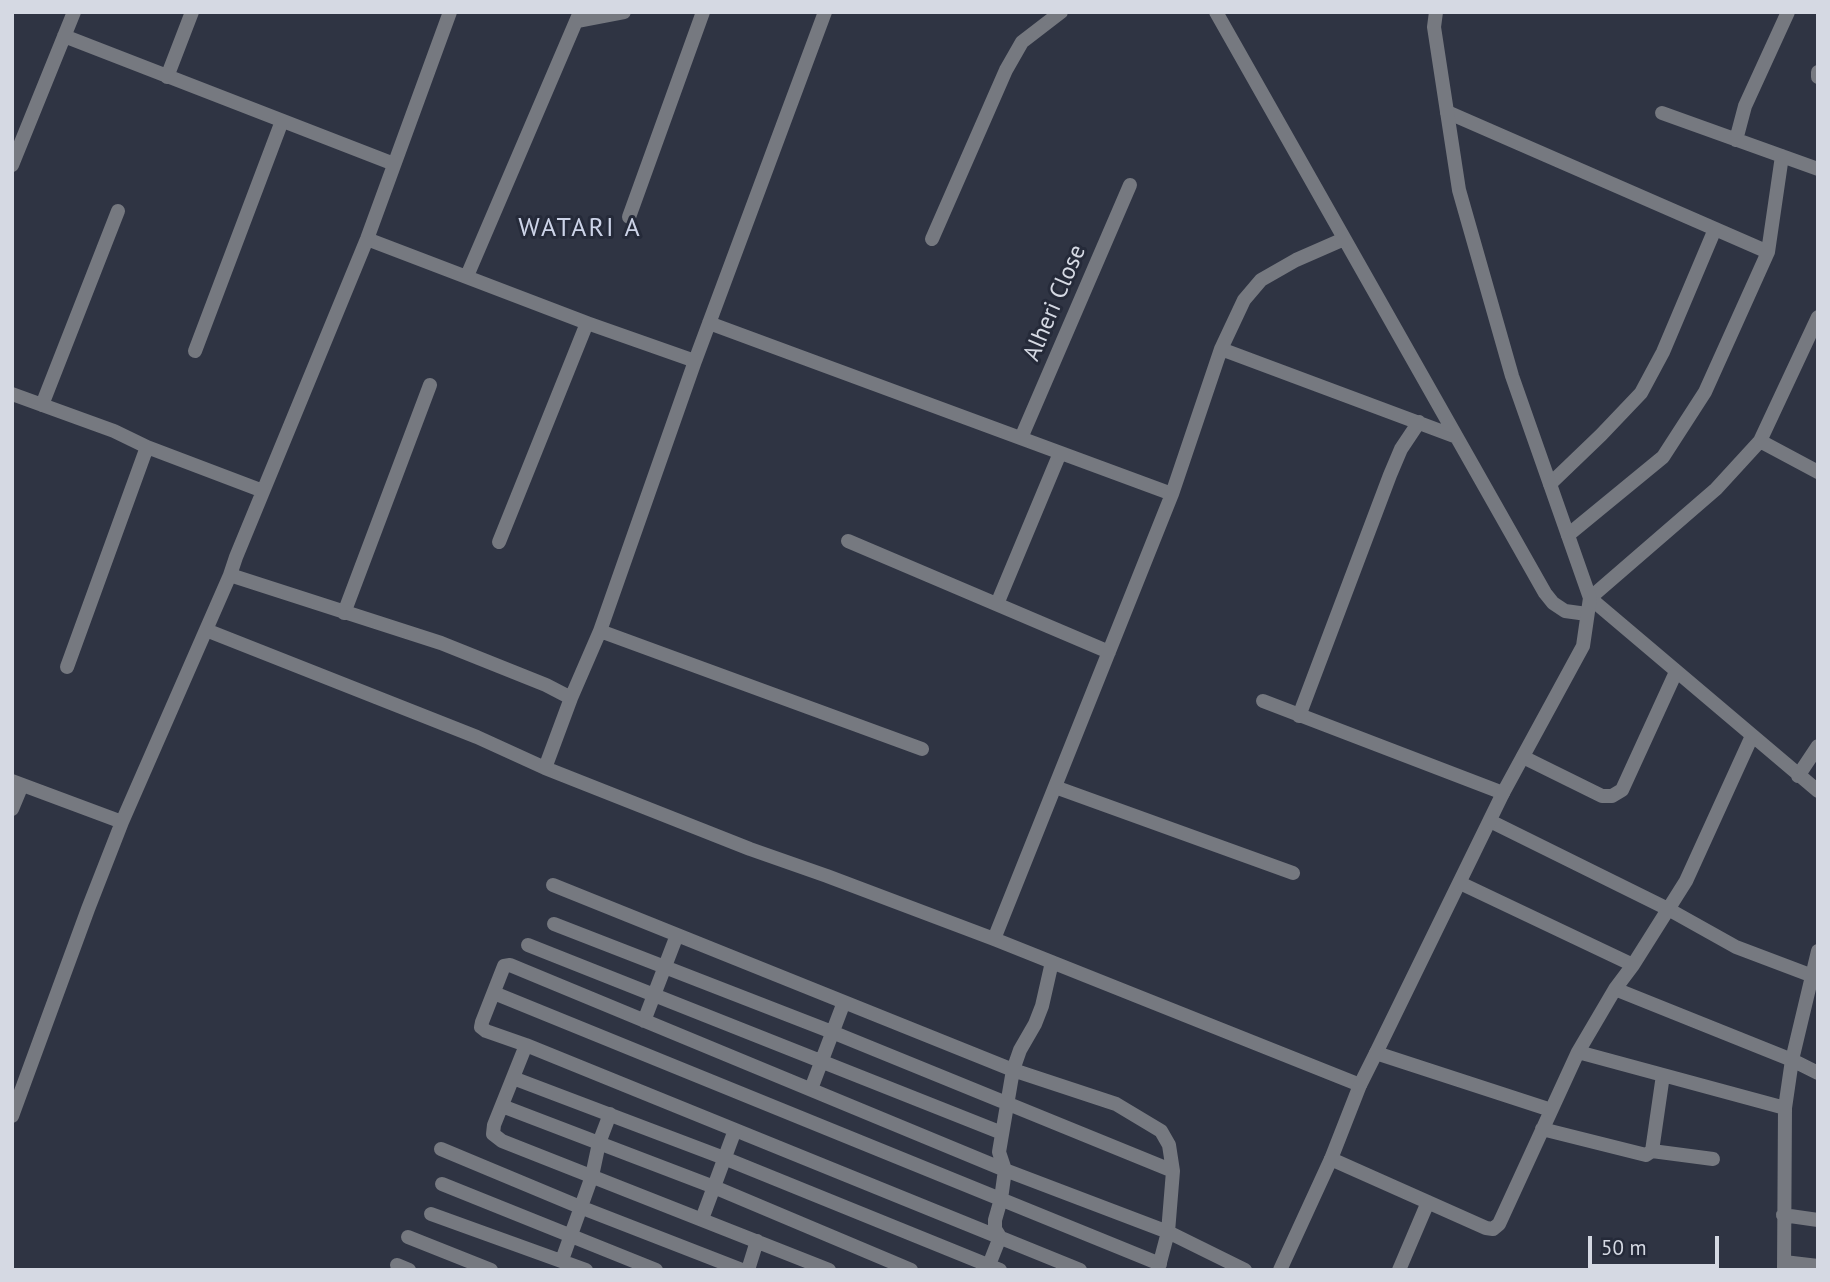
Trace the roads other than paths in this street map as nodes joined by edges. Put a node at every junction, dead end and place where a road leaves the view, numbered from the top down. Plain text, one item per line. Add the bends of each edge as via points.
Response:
1 (74, 12) edge
2 (192, 12) edge
3 (450, 12) edge
4 (624, 12) edge
5 (703, 12) edge
6 (825, 12) edge
7 (1061, 12) edge
8 (1216, 12) edge
9 (1436, 12) edge
10 (1788, 12) edge
11 (579, 17) edge
12 (64, 36) junction
13 (167, 76) junction
14 (1447, 112) junction
15 (1662, 113) dead end
16 (282, 121) junction
17 (1736, 140) junction
18 (1782, 156) junction
19 (394, 164) junction
20 (12, 165) edge
21 (1818, 169) edge
22 (1130, 185) dead end
23 (118, 211) dead end
24 (629, 217) dead end
25 (1715, 229) junction
26 (368, 239) junction
27 (932, 239) dead end
28 (1344, 239) junction
29 (1768, 252) junction
30 (467, 276) junction
31 (1818, 317) edge
32 (587, 323) junction
33 (709, 323) junction
34 (1221, 349) junction
35 (195, 351) dead end
36 (695, 360) junction
37 (430, 386) dead end
38 (12, 394) edge
39 (42, 405) junction
40 (1419, 422) junction
41 (1454, 436) junction
42 (1021, 438) junction
43 (1760, 441) junction
44 (147, 447) junction
45 (1060, 453) junction
46 (1818, 472) edge
47 (1550, 484) junction
48 (263, 491) junction
49 (1172, 494) junction
50 (1568, 535) junction
51 (499, 541) dead end
52 (848, 541) dead end
53 (230, 575) junction
54 (1590, 598) junction
55 (997, 604) junction
56 (344, 613) junction
57 (1587, 614) junction
58 (206, 630) junction
59 (600, 631) junction
60 (1109, 652) junction
61 (67, 667) dead end
62 (1676, 672) junction
63 (571, 698) junction
64 (1263, 701) dead end
65 (1298, 716) junction
66 (1752, 736) junction
67 (1818, 747) edge
68 (922, 749) dead end
69 (1523, 757) junction
70 (545, 768) junction
71 (1798, 776) junction
72 (17, 783) edge
73 (1055, 787) junction
74 (1818, 791) edge
75 (1503, 793) junction
76 (12, 809) edge
77 (1490, 821) junction
78 (122, 822) junction
79 (1293, 873) dead end
80 (1460, 883) junction
81 (553, 885) dead end
82 (1668, 909) junction
83 (554, 924) dead end
84 (677, 934) junction
85 (994, 939) junction
86 (528, 945) dead end
87 (1818, 951) edge
88 (1052, 962) junction
89 (1633, 965) junction
90 (664, 968) junction
91 (1814, 976) edge
92 (1615, 989) junction
93 (494, 993) junction
94 (654, 996) junction
95 (844, 1002) junction
96 (644, 1021) junction
97 (832, 1032) junction
98 (526, 1045) junction
99 (1578, 1052) junction
100 (1376, 1053) junction
101 (1792, 1060) junction
102 (821, 1062) junction
103 (1013, 1070) junction
104 (1818, 1073) edge
105 (1663, 1075) junction
106 (513, 1078) junction
107 (1360, 1085) junction
108 (811, 1089) junction
109 (1007, 1105) junction
110 (502, 1106) junction
111 (1784, 1108) junction
112 (1551, 1110) junction
113 (610, 1114) junction
114 (12, 1116) edge
115 (1542, 1129) junction
116 (735, 1130) junction
117 (1002, 1133) junction
118 (599, 1143) junction
119 (441, 1149) dead end
120 (1652, 1151) junction
121 (724, 1158) junction
122 (1331, 1158) junction
123 (1713, 1159) dead end
124 (1005, 1170) junction
125 (1173, 1171) junction
126 (592, 1175) junction
127 (442, 1184) dead end
128 (714, 1187) junction
129 (1001, 1199) junction
130 (1428, 1202) junction
131 (580, 1207) junction
132 (431, 1214) dead end
133 (1783, 1215) junction
134 (702, 1219) junction
135 (1818, 1220) edge
136 (1168, 1232) junction
137 (408, 1237) dead end
138 (570, 1237) junction
139 (1000, 1237) junction
140 (757, 1241) junction
141 (562, 1260) junction
142 (1784, 1266) edge
143 (1818, 1266) edge
144 (1159, 1267) edge
145 (992, 1268) edge
146 (491, 1270) edge
147 (586, 1270) edge
148 (656, 1270) edge
149 (745, 1270) edge
150 (828, 1270) edge
151 (911, 1270) edge
152 (1080, 1270) edge
153 (1245, 1270) edge
154 (1280, 1270) edge
155 (1399, 1270) edge

1 - 12 street
2 - 13 street
3 - 19 street
4 - 11 street
5 - 24 street
6 - 33 street
7 - 27 street via 1022,42 1006,70
8 - 28 street
9 - 14 street via 1434,27
10 - 17 street via 1745,106
11 - 30 street
12 - 13 street
12 - 20 street
13 - 16 street
14 - 25 street
14 - 47 street via 1459,190 1512,376
15 - 17 street
16 - 19 street
16 - 35 street
17 - 18 street
18 - 21 street
18 - 29 street
19 - 26 street
22 - 42 street, Alheri Close
23 - 39 street
25 - 29 street
25 - 47 street via 1641,393
26 - 30 street
26 - 48 street
28 - 34 street via 1261,280 1244,300
28 - 41 street
29 - 50 street via 1705,391 1663,457
30 - 32 street
31 - 43 street
32 - 36 street
32 - 51 street
33 - 36 street
33 - 42 street
34 - 40 street
34 - 49 street
36 - 59 street
37 - 56 street
38 - 39 street
39 - 44 street
40 - 41 street
40 - 65 street via 1390,475
41 - 57 street via 1545,593 1565,611
42 - 45 street
43 - 46 street
43 - 54 street via 1716,489
44 - 48 street
44 - 61 street
45 - 49 street
45 - 55 street
47 - 50 street
48 - 53 street
49 - 60 street
50 - 54 street
52 - 55 street
53 - 56 street
53 - 58 street
54 - 57 street
54 - 62 street
55 - 60 street
56 - 63 street via 442,643
57 - 69 street via 1583,646
58 - 70 street
58 - 78 street
59 - 63 street
59 - 68 street
60 - 73 street
62 - 66 street
62 - 69 street via 1622,790 1612,796 1602,796
63 - 70 street
64 - 65 street
65 - 75 street
66 - 71 street
66 - 82 street via 1686,881
67 - 71 street
69 - 75 street
70 - 85 street
71 - 74 street
72 - 76 street
72 - 78 street
73 - 79 street
73 - 85 street
75 - 77 street
77 - 80 street
77 - 82 street
78 - 114 street
80 - 89 street
80 - 100 street
81 - 84 street
82 - 89 street
82 - 91 street via 1736,947
83 - 90 street
84 - 90 street
84 - 95 street
85 - 88 street
86 - 94 street
87 - 91 street
88 - 103 street via 1042,1006
88 - 107 street
89 - 92 street
90 - 94 street
90 - 97 street
91 - 101 street
92 - 99 street
92 - 101 street
93 - 96 street via 504,966 510,965
93 - 98 street via 481,1027
93 - 129 street
94 - 96 street
94 - 102 street
95 - 97 street
95 - 103 street
96 - 108 street
97 - 102 street
97 - 109 street
98 - 106 street
98 - 116 street
99 - 105 street
99 - 112 street
100 - 107 street
100 - 112 street
101 - 104 street
101 - 111 street
102 - 108 street
102 - 117 street
103 - 109 street
103 - 125 street via 1116,1104 1161,1131 1169,1145
105 - 111 street
105 - 120 street
106 - 110 street
106 - 113 street
107 - 122 street
108 - 124 street
109 - 117 street
109 - 125 street
110 - 118 street
110 - 126 street via 493,1134 502,1141
111 - 133 street
112 - 115 street
113 - 118 street
113 - 121 street
115 - 120 street via 1637,1154
115 - 130 street via 1499,1224 1493,1228
116 - 121 street
116 - 139 street
117 - 124 street via 999,1152
118 - 126 street
118 - 128 street
119 - 131 street
120 - 123 street
121 - 128 street
121 - 145 street
122 - 130 street
122 - 154 street
124 - 129 street
124 - 136 street
125 - 136 street
126 - 131 street
126 - 134 street
127 - 138 street
128 - 134 street
128 - 151 street
129 - 139 street via 995,1220
129 - 144 street
130 - 155 street
131 - 138 street
131 - 149 street
132 - 141 street
133 - 135 street
133 - 142 street
134 - 140 street
136 - 144 street
136 - 153 street
137 - 146 street
138 - 141 street
138 - 148 street
139 - 145 street
139 - 152 street
140 - 149 street
140 - 150 street
141 - 147 street
142 - 143 street

